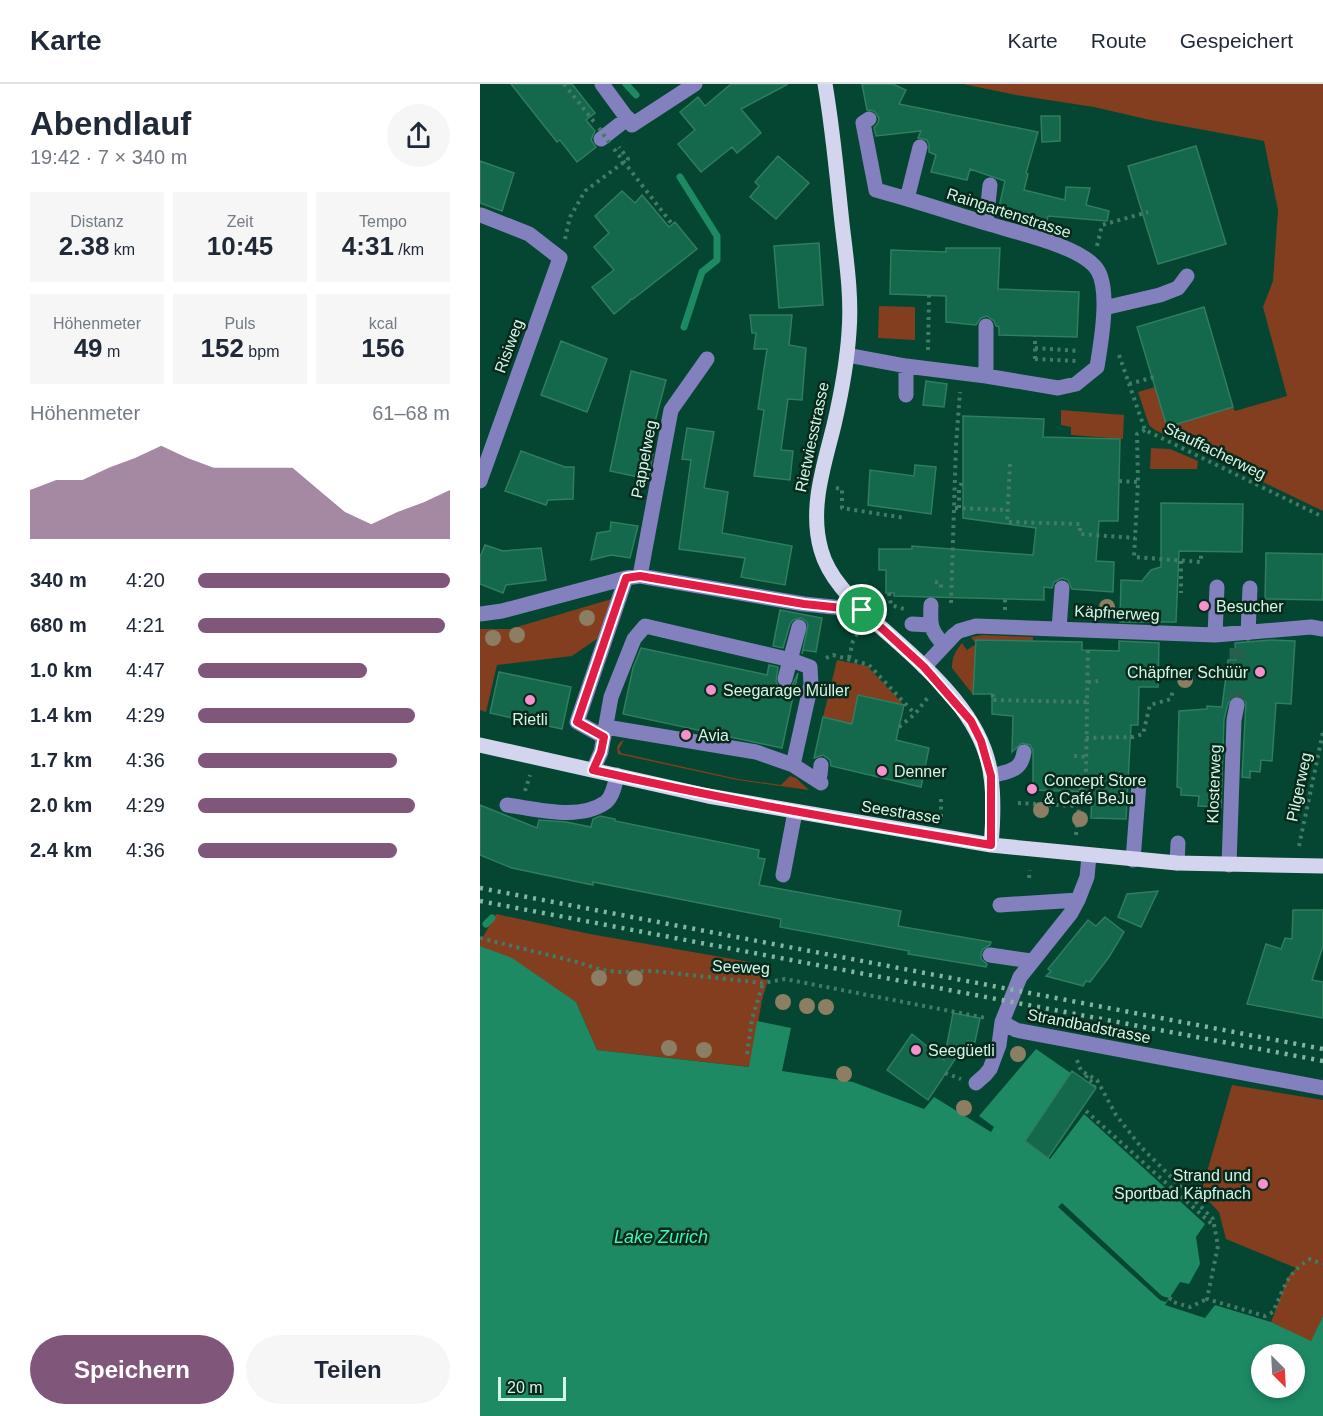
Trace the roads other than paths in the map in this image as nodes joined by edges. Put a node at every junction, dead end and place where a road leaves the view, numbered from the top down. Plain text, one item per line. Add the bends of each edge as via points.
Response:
1 (602, 84) edge
2 (695, 84) edge
3 (825, 84) edge
4 (627, 118) junction
5 (868, 119) dead end
6 (604, 137) road end
7 (920, 147) dead end
8 (990, 185) dead end
9 (907, 199) junction
10 (481, 215) edge
11 (986, 224) junction
12 (1187, 276) dead end
13 (1104, 308) junction
14 (986, 326) dead end
15 (847, 355) junction
16 (707, 359) dead end
17 (906, 366) junction
18 (986, 376) junction
19 (906, 395) dead end
20 (480, 481) edge
21 (633, 577) junction
22 (1216, 586) dead end
23 (1062, 588) dead end
24 (1250, 588) dead end
25 (804, 604) junction
26 (932, 605) dead end
27 (862, 610) junction
28 (480, 614) edge
29 (912, 624) dead end
30 (930, 625) junction
31 (1323, 628) edge
32 (1059, 629) junction
33 (1215, 636) junction
34 (1241, 638) junction
35 (944, 645) junction
36 (924, 667) junction
37 (785, 679) dead end
38 (1237, 705) tunnel mouth
39 (605, 732) junction
40 (480, 745) edge
41 (1024, 752) dead end
42 (793, 765) junction
43 (593, 770) junction
44 (820, 774) dead end
45 (617, 776) junction
46 (991, 776) junction
47 (1139, 783) dead end
48 (507, 805) dead end
49 (795, 812) junction
50 (1178, 843) dead end
51 (991, 845) junction
52 (1089, 856) junction
53 (1133, 860) junction
54 (1177, 863) junction
55 (1229, 865) junction
56 (1323, 866) edge
57 (783, 875) dead end
58 (1078, 900) junction
59 (1000, 905) dead end
60 (990, 956) dead end
61 (1031, 961) junction
62 (1002, 1022) junction
63 (976, 1083) dead end
64 (1323, 1088) edge

1 - 4 street
2 - 4 street via 632,125
3 - 15 main road, Rietwiesstrasse via 845,251
4 - 6 street
5 - 9 street, Raingartenstrasse via 863,123 876,190
7 - 9 street
8 - 11 street
9 - 11 street, Raingartenstrasse
10 - 20 street, Risiweg via 530,234 560,258
11 - 13 street, Raingartenstrasse via 1051,242 1084,258 1099,272
12 - 13 street via 1178,288 1160,295
13 - 18 street, Raingartenstrasse via 1097,367 1076,384 1058,388
14 - 18 street
15 - 17 street, Raingartenstrasse
15 - 27 main road, Rietwiesstrasse via 819,484 816,523 827,566
16 - 21 street, Pappelweg via 671,410
17 - 18 street, Raingartenstrasse
17 - 19 street
21 - 25 street
21 - 28 street
21 - 39 street, Pappelweg via 577,722
22 - 33 street
23 - 32 street
24 - 34 street
25 - 27 street
25 - 37 street, bridge
26 - 30 street
27 - 36 main road, Rietwiesstrasse
29 - 30 street
30 - 35 street
31 - 34 street, Käpfnerweg
32 - 33 street, Käpfnerweg
32 - 35 street, Käpfnerweg via 969,627
33 - 34 street, Käpfnerweg
35 - 36 street, Käpfnerweg
36 - 46 main road, Rietwiesstrasse via 971,721
38 - 55 street, Klosterweg
39 - 42 street via 756,752
39 - 42 street via 611,697 633,639 645,626 810,667 811,684
39 - 43 street
40 - 43 main road, Seestrasse
41 - 46 street via 1018,768
42 - 44 street
43 - 45 main road, Seestrasse
45 - 48 street via 607,801 591,808 566,814
45 - 49 main road, Seestrasse
46 - 51 main road, Rietwiesstrasse
47 - 53 street
49 - 51 main road, Seestrasse
49 - 57 street
50 - 54 street
51 - 52 main road, Seestrasse
52 - 53 main road, Seestrasse
52 - 58 street, Strandbadstrasse via 1087,877
53 - 54 main road, Seestrasse
54 - 55 main road, Seestrasse
55 - 56 main road, Seestrasse
58 - 59 street
58 - 61 street, Strandbadstrasse
60 - 61 street
61 - 62 street, Strandbadstrasse via 1020,977
62 - 63 street via 990,1069
62 - 64 street, Strandbadstrasse via 1016,1030

